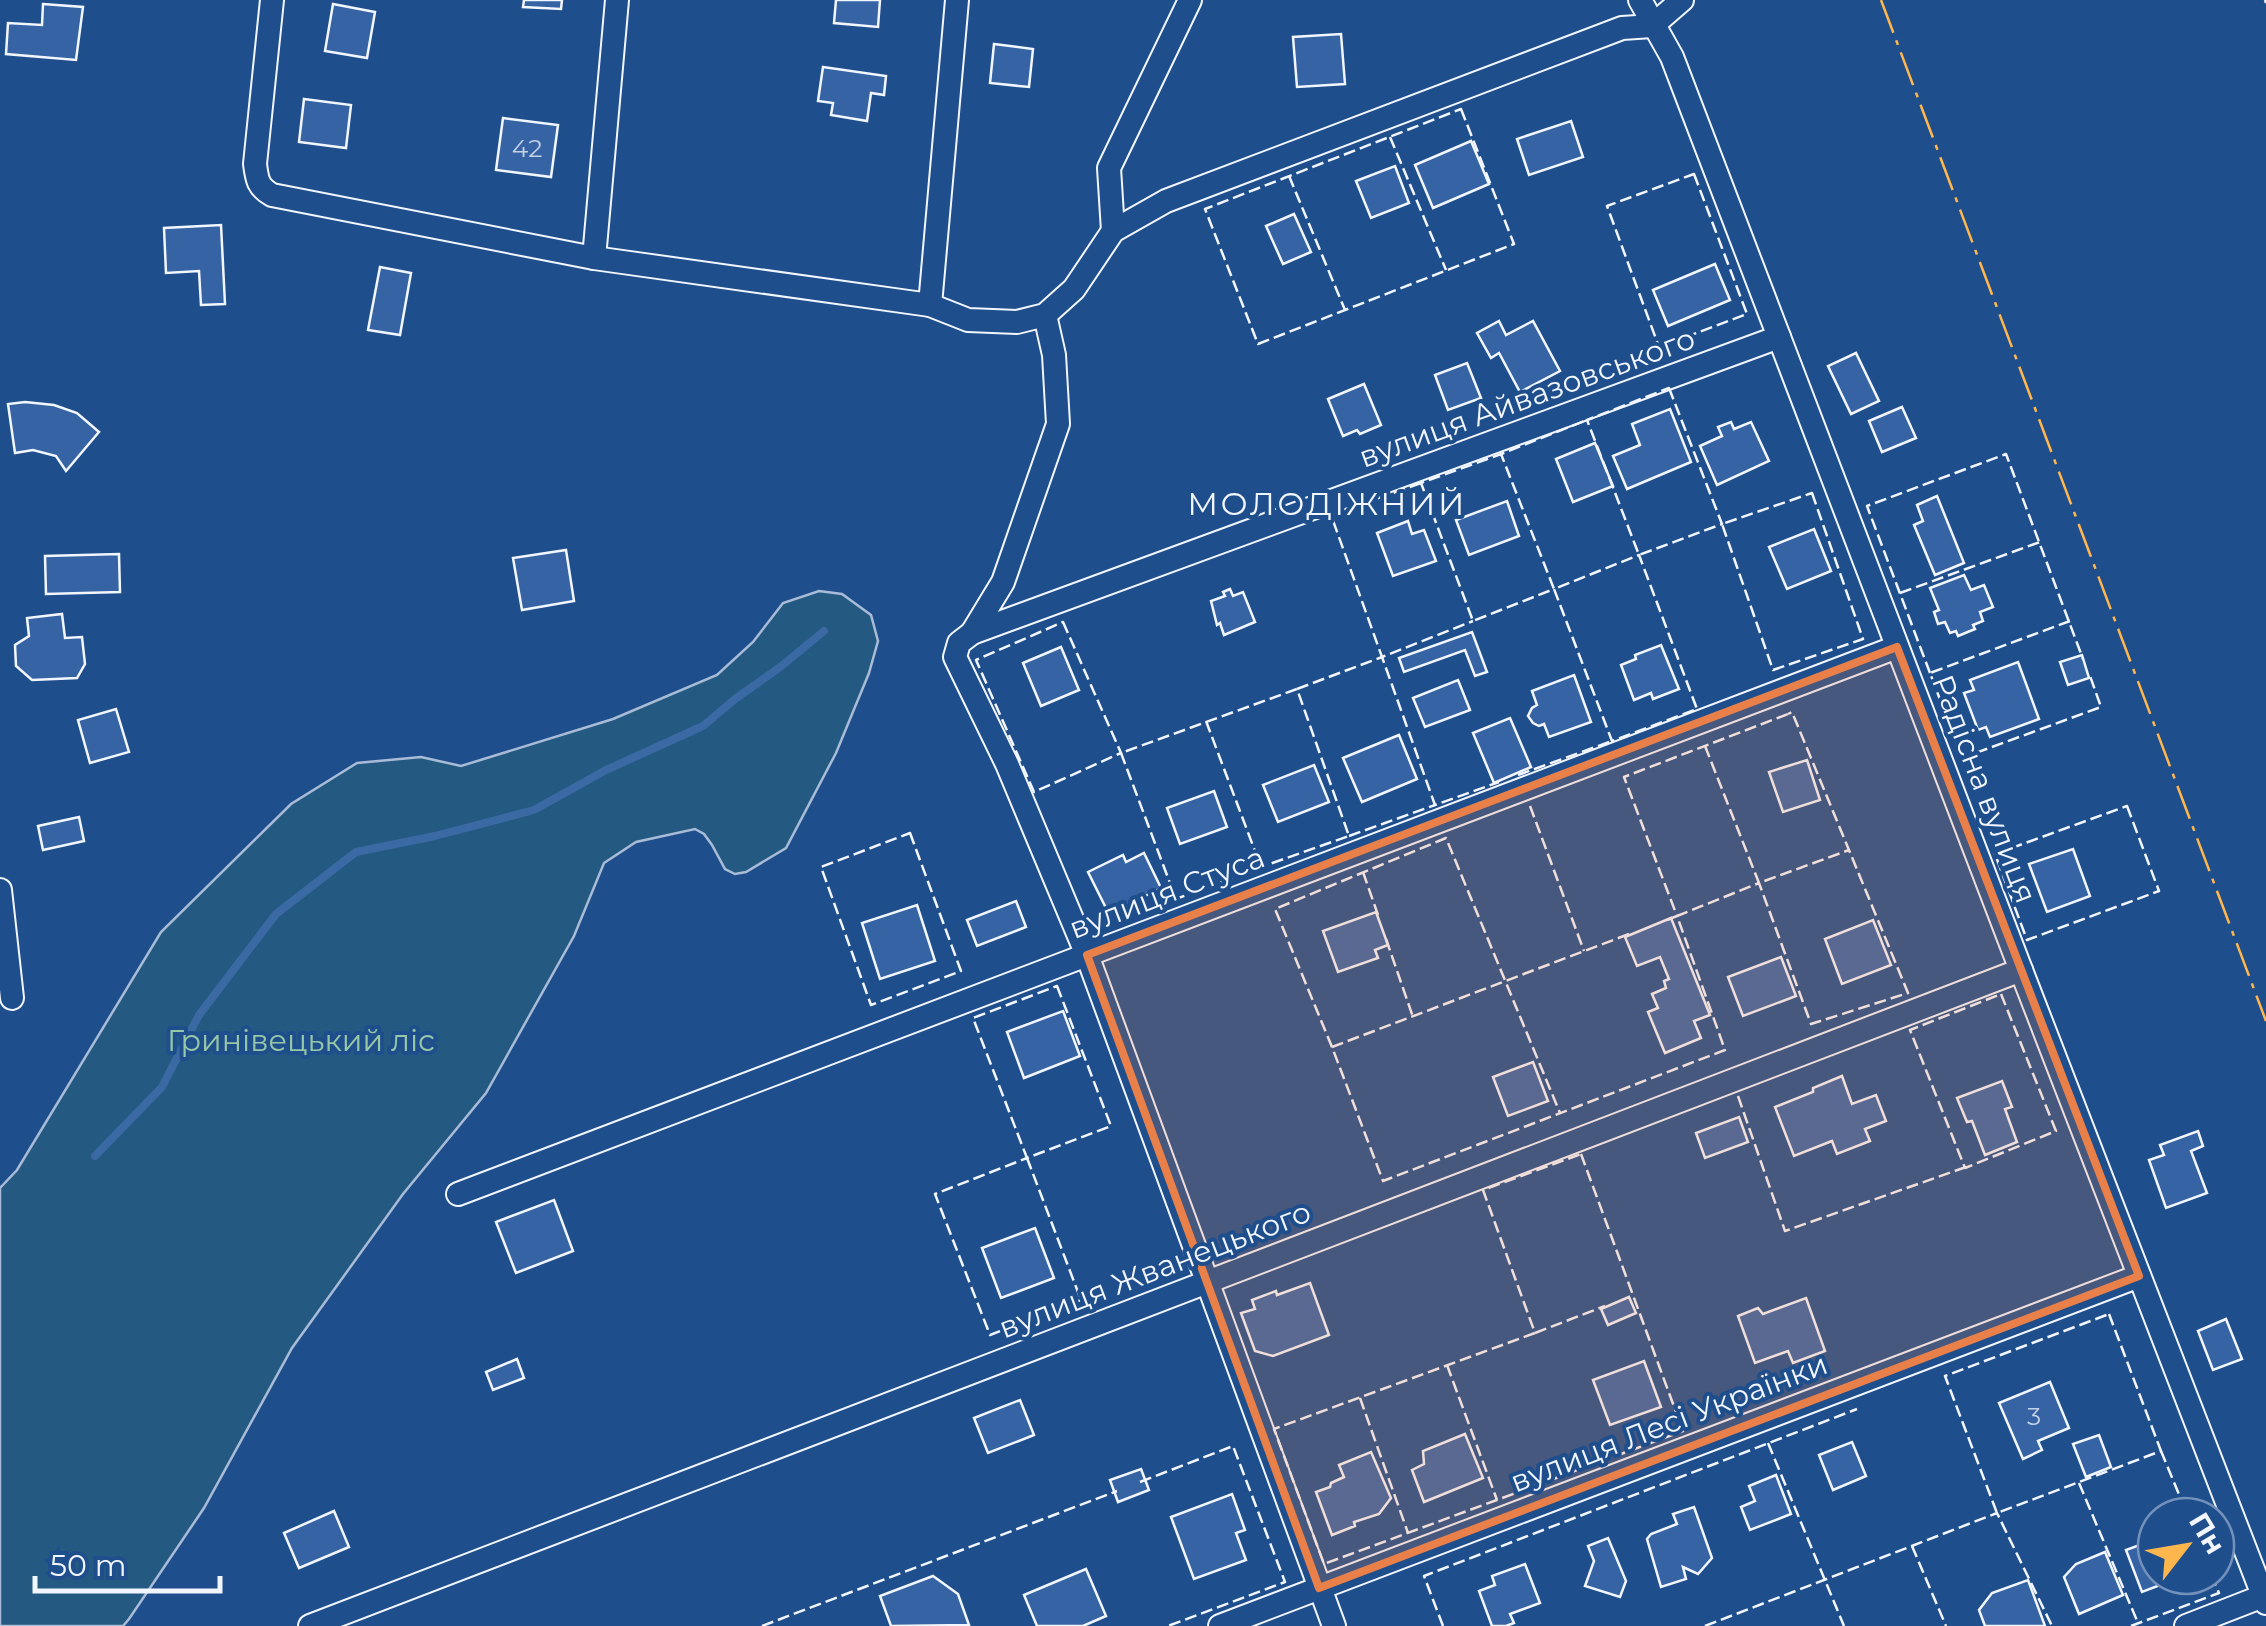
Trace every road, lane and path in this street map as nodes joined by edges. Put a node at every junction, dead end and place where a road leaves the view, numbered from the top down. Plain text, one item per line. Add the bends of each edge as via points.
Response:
1 (272, 0) edge
2 (616, 0) edge
3 (957, 0) edge
4 (1190, 0) edge
5 (1640, 0) edge
6 (1682, 0) edge
7 (1652, 26) junction
8 (1113, 231) junction
9 (594, 258) junction
10 (930, 306) junction
11 (1045, 314) junction
12 (1779, 337) junction
13 (966, 638) junction
14 (1897, 647) junction
15 (0, 890) edge
16 (1088, 955) junction
17 (2020, 970) junction
18 (12, 998) dead end
19 (458, 1194) dead end
20 (2139, 1276) junction
21 (1207, 1282) junction
22 (1319, 1588) junction
23 (2265, 1600) edge
24 (310, 1626) edge
25 (1220, 1626) edge
26 (1334, 1626) edge
27 (2186, 1626) edge

1 - 9 street via 256,164 262,190
2 - 9 street
3 - 10 street
4 - 8 street via 1109,168
5 - 7 street, Радісна вулиця
6 - 7 street
7 - 8 street via 1622,28 1184,194
7 - 12 street, Радісна вулиця via 1672,57
8 - 11 street via 1074,289
9 - 10 street
10 - 11 street via 968,320 1018,322
11 - 13 street via 1058,424 1002,582
12 - 13 street, вулиця Айвазовського
12 - 14 street, Радісна вулиця
13 - 16 street via 955,657
14 - 16 street, вулиця Стуса
14 - 17 street, Радісна вулиця
15 - 18 street
16 - 19 street, вулиця Стуса
16 - 21 street
17 - 20 street, Радісна вулиця
17 - 21 street, вулиця Жванецького
20 - 22 street, вулиця Лесі Українки
20 - 23 street, Радісна вулиця
21 - 22 street
21 - 24 street, вулиця Жванецького
22 - 25 street, вулиця Лесі Українки
22 - 26 street
23 - 27 street

